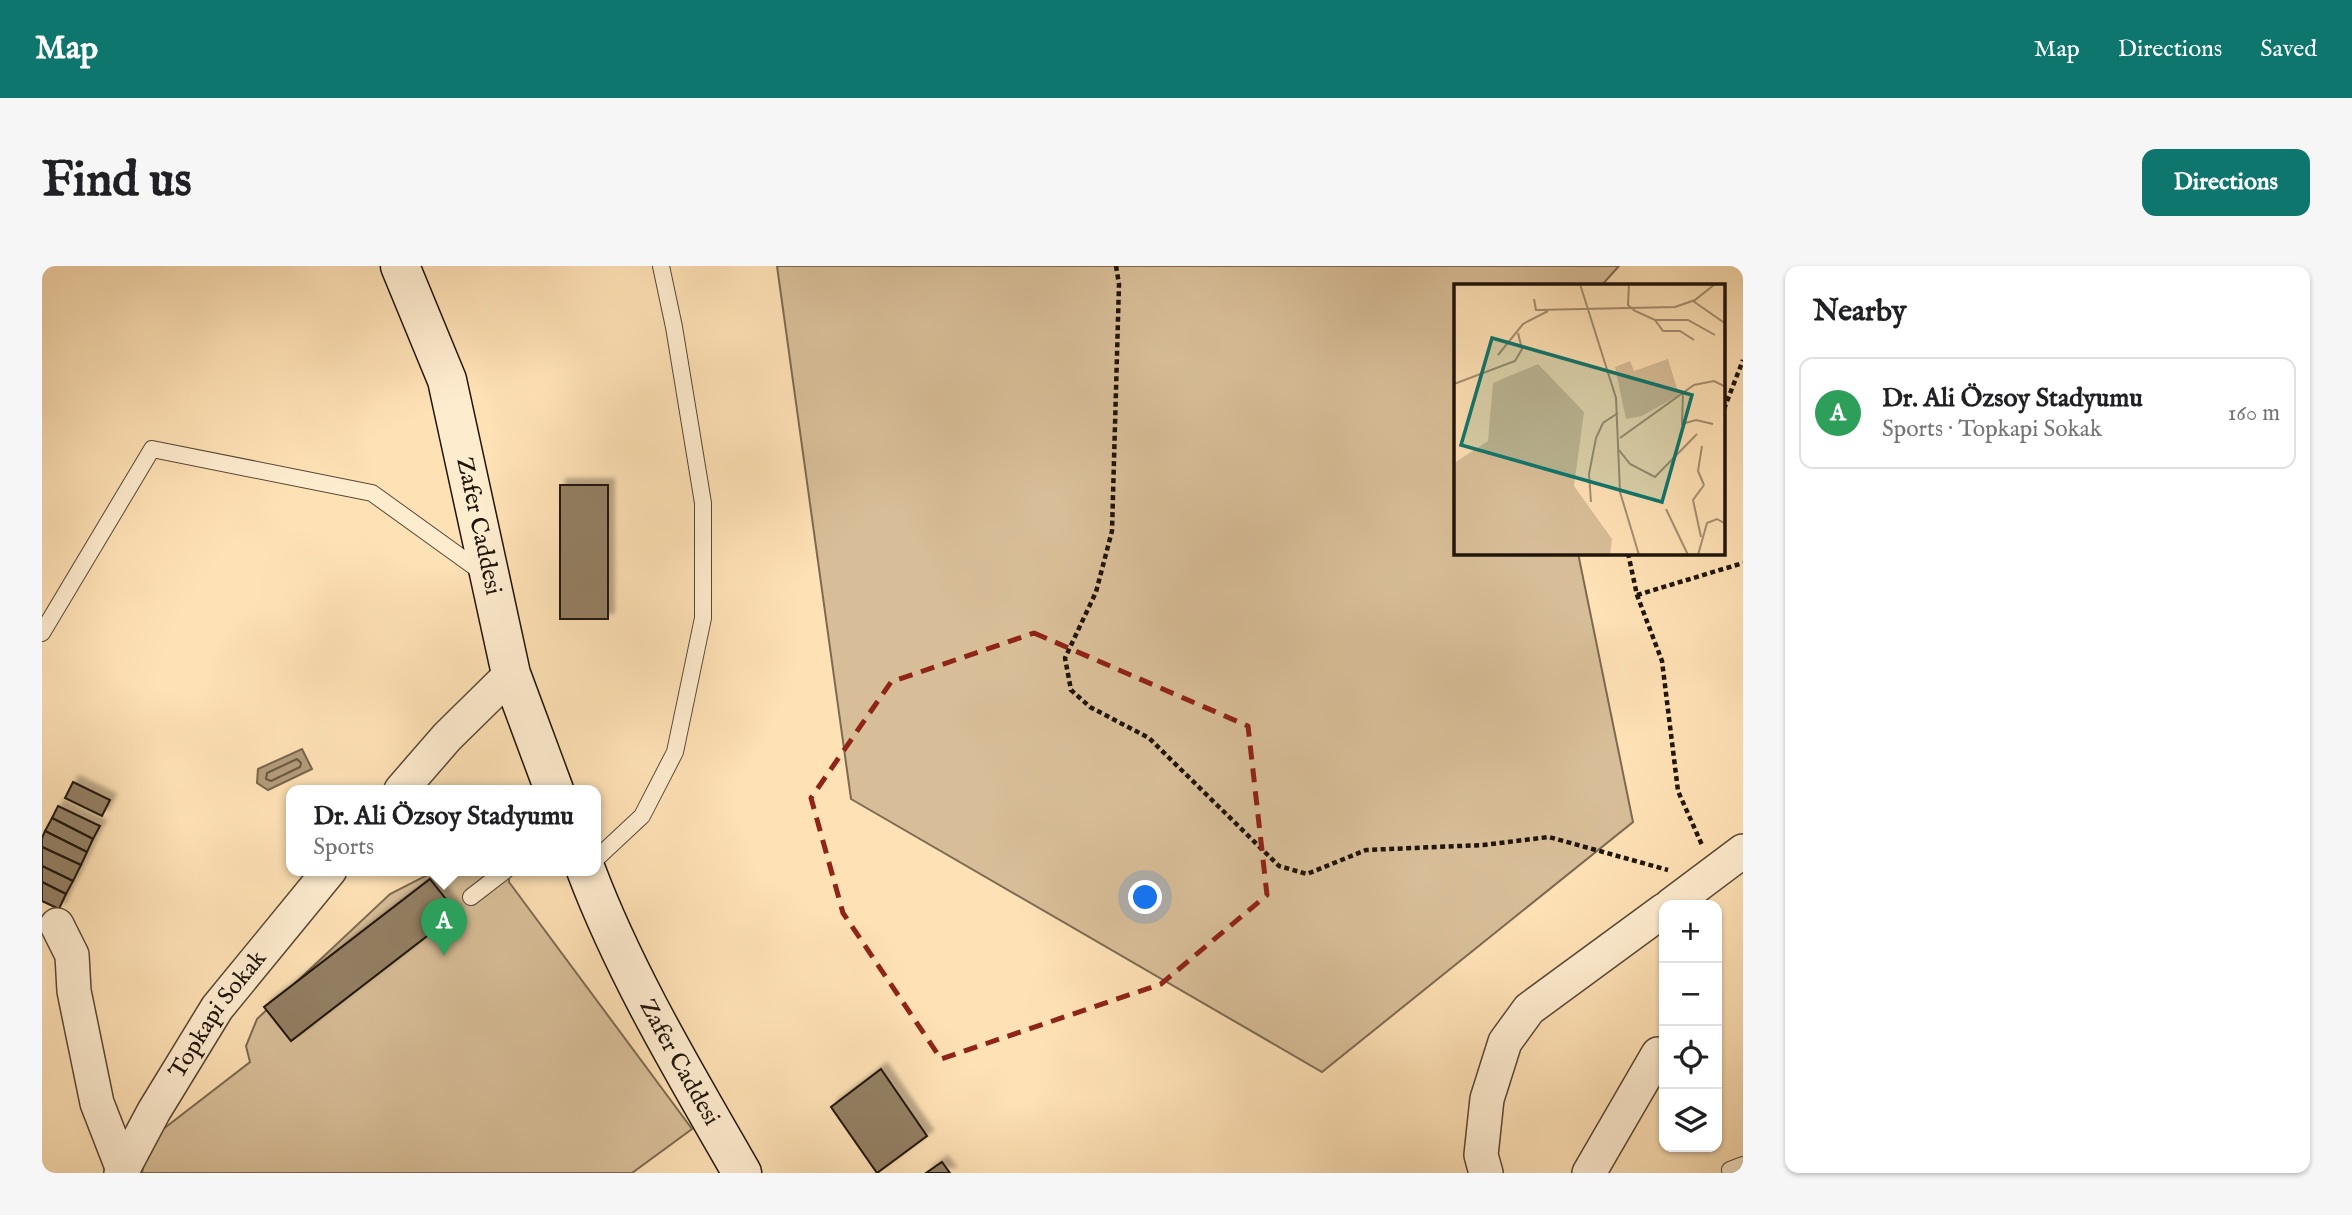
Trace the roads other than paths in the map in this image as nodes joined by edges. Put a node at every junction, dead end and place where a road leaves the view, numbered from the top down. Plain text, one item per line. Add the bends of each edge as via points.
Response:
1 (400, 266) edge
2 (661, 266) edge
3 (490, 579) junction
4 (42, 633) edge
5 (511, 674) junction
6 (405, 785) edge
7 (553, 785) edge
8 (1743, 851) edge
9 (601, 854) edge
10 (325, 876) edge
11 (498, 876) edge
12 (588, 876) edge
13 (471, 897) dead end
14 (1678, 900) edge
15 (1659, 914) edge
16 (50, 932) edge
17 (1658, 1054) dead end
18 (122, 1172) edge
19 (743, 1173) edge
20 (1486, 1173) edge
21 (1589, 1173) edge

1 - 3 street, Zafer Caddesi via 447,380
2 - 9 lane via 704,503 703,618 675,752 642,816
3 - 4 lane via 372,492 152,449
3 - 5 street, Zafer Caddesi
5 - 6 street
5 - 7 street, Zafer Caddesi
8 - 14 street
10 - 18 street, Topkapi Sokak via 217,1008
11 - 13 lane
12 - 19 street, Zafer Caddesi via 636,983
15 - 20 street via 1530,1009 1505,1042 1487,1099 1481,1155
16 - 18 street via 72,955 74,991 97,1103
17 - 21 street

